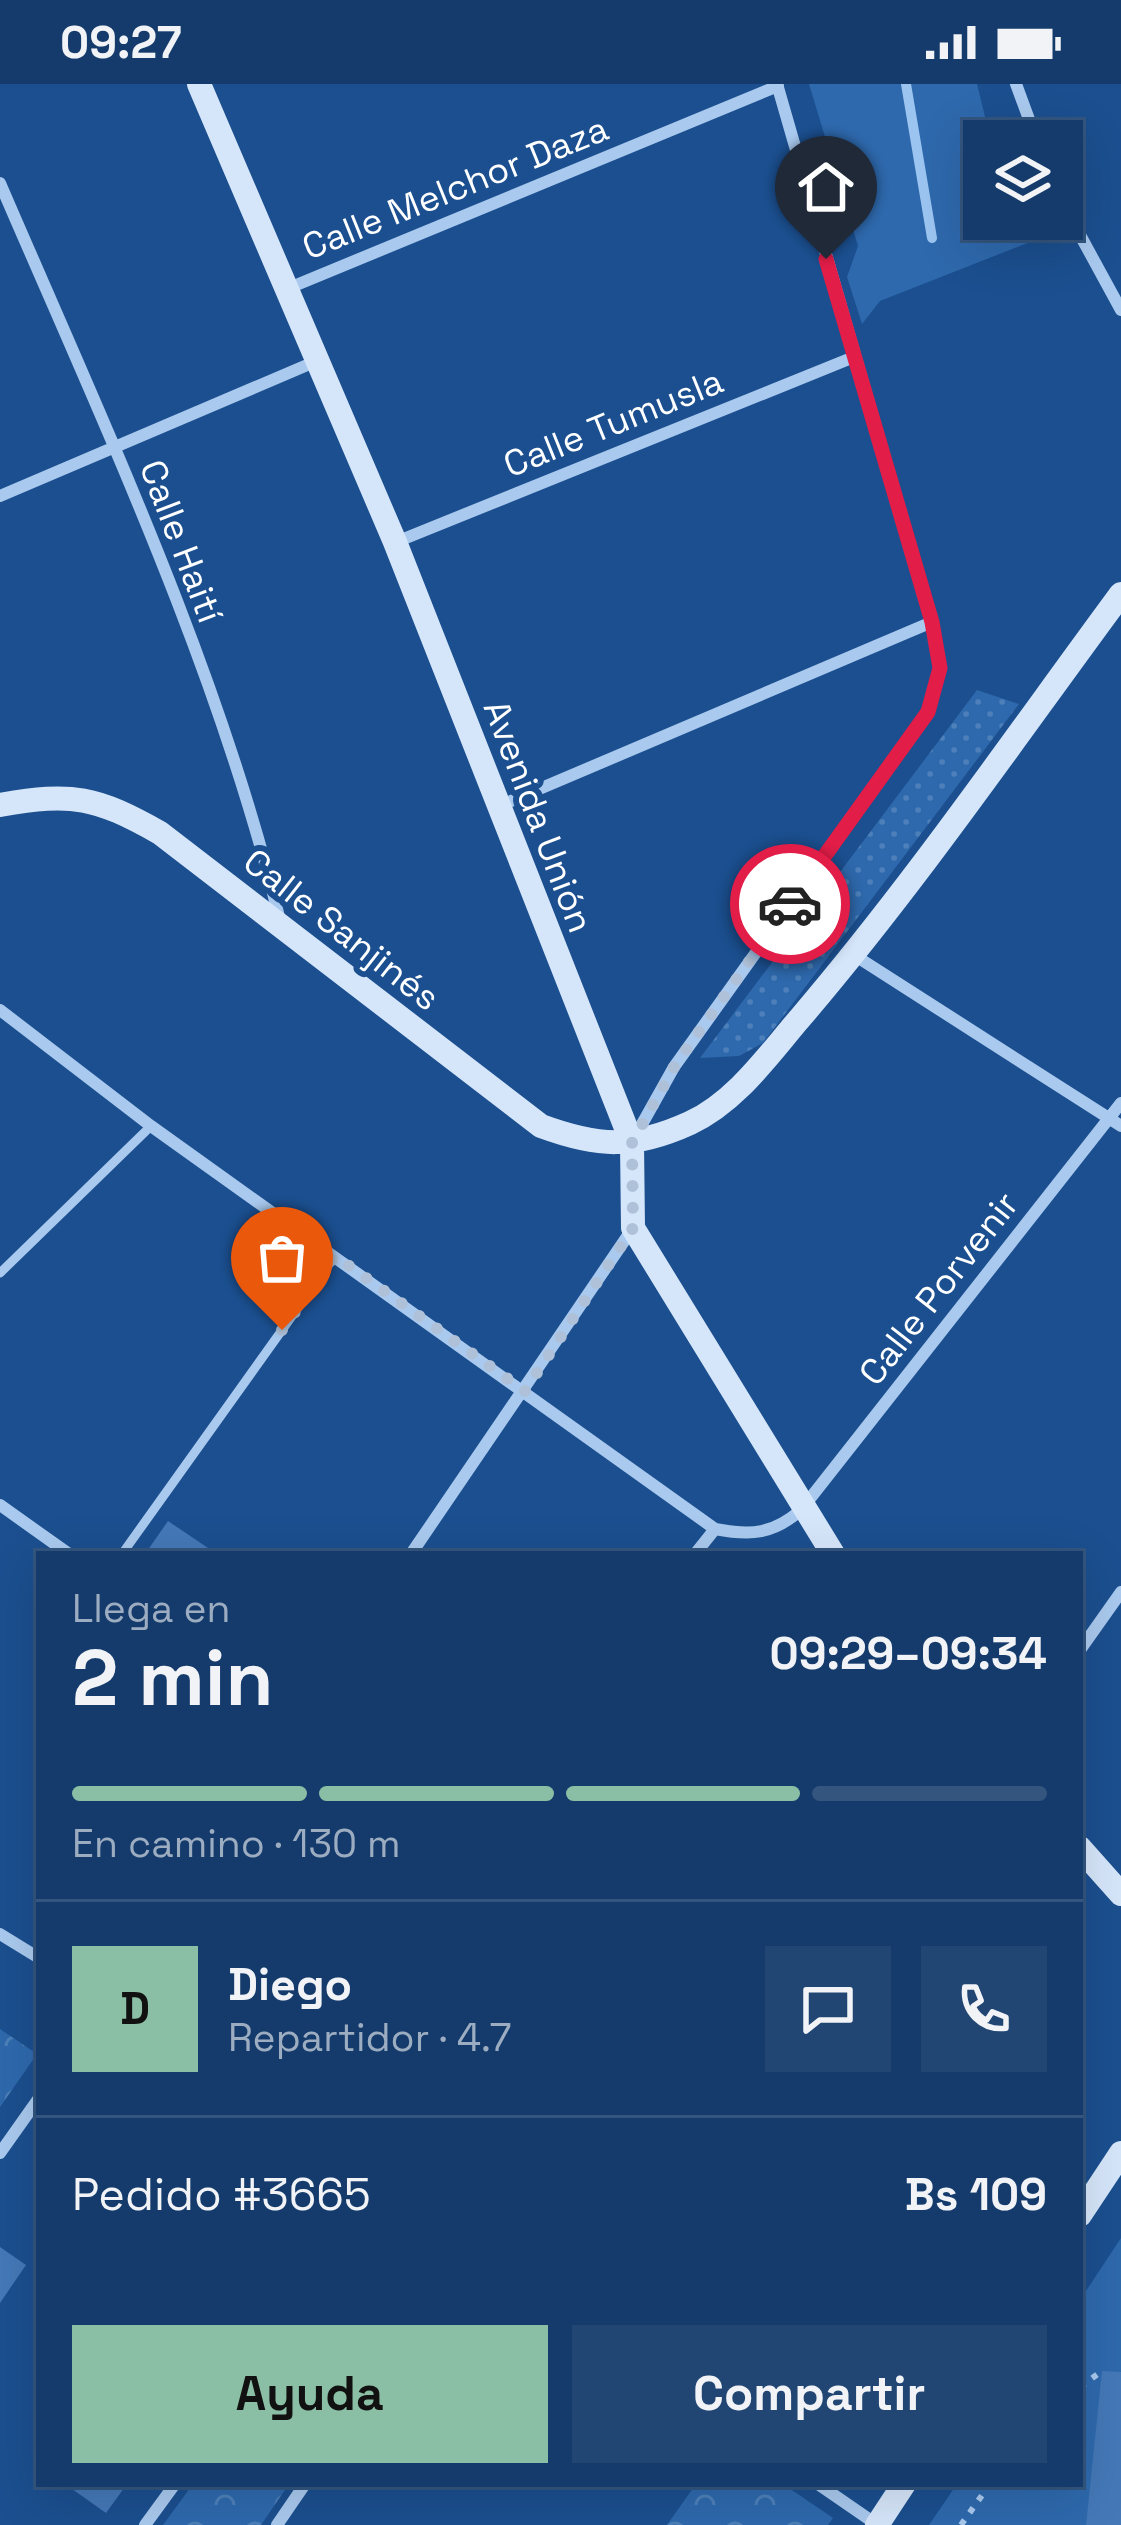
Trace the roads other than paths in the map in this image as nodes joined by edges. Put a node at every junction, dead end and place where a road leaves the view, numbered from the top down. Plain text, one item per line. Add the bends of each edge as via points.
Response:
1 (199, 84) edge
2 (1016, 84) edge
3 (777, 85) edge
4 (1029, 120) edge
5 (0, 183) edge
6 (1083, 240) edge
7 (289, 288) junction
8 (1121, 310) edge
9 (854, 357) junction
10 (319, 360) junction
11 (114, 448) junction
12 (0, 496) edge
13 (395, 542) junction
14 (1121, 594) edge
15 (932, 622) junction
16 (0, 805) edge
17 (496, 808) junction
18 (282, 928) junction
19 (854, 955) junction
20 (0, 1010) edge
21 (1121, 1103) edge
22 (1116, 1123) edge
23 (151, 1126) junction
24 (632, 1143) junction
25 (633, 1228) junction
26 (335, 1256) junction
27 (0, 1273) edge
28 (525, 1391) junction
29 (0, 1505) edge
30 (801, 1510) junction
31 (715, 1529) junction
32 (66, 1551) edge
33 (124, 1551) edge
34 (413, 1551) edge
35 (697, 1551) edge
36 (831, 1551) edge
37 (1121, 1592) edge
38 (1083, 1646) edge
39 (1083, 1851) edge
40 (1121, 1894) edge
41 (2, 1940) edge
42 (36, 1957) edge
43 (36, 2102) edge
44 (0, 2153) edge
45 (1121, 2153) edge
46 (1083, 2210) edge
47 (173, 2487) edge
48 (303, 2487) edge
49 (822, 2487) edge
50 (902, 2487) edge
51 (145, 2525) edge
52 (278, 2525) edge
53 (877, 2525) edge

1 - 7 street, Avenida Unión
2 - 4 street
3 - 7 street, Calle Melchor Daza
3 - 9 street
5 - 11 street, Calle Haití
6 - 8 street
7 - 10 street, Avenida Unión
9 - 13 street, Calle Tumusla
9 - 15 street
10 - 11 street
10 - 13 street, Avenida Unión
11 - 12 street
11 - 18 street, Calle Haití via 255,816
13 - 17 street, Avenida Unión
14 - 19 street
15 - 17 street
15 - 24 street via 940,668 928,712 674,1067
16 - 18 street, Calle Sanjinés via 53,796 109,804 160,833
17 - 24 street, Avenida Unión
18 - 24 street, Calle Sanjinés via 541,1126 590,1144
19 - 22 street
19 - 24 street via 744,1084 693,1122
20 - 23 street
21 - 22 street, Calle Porvenir
22 - 30 street, Calle Porvenir
23 - 26 street
23 - 27 lane
24 - 25 street, Avenida Unión
25 - 28 street
25 - 30 street
26 - 28 street
26 - 33 lane
28 - 31 street
28 - 34 street
29 - 32 street
30 - 31 street via 778,1530
30 - 36 street
31 - 35 street
37 - 38 street
39 - 40 street
41 - 42 street
43 - 44 street
45 - 46 street
47 - 51 street
48 - 52 street
49 - 53 street
50 - 53 street

